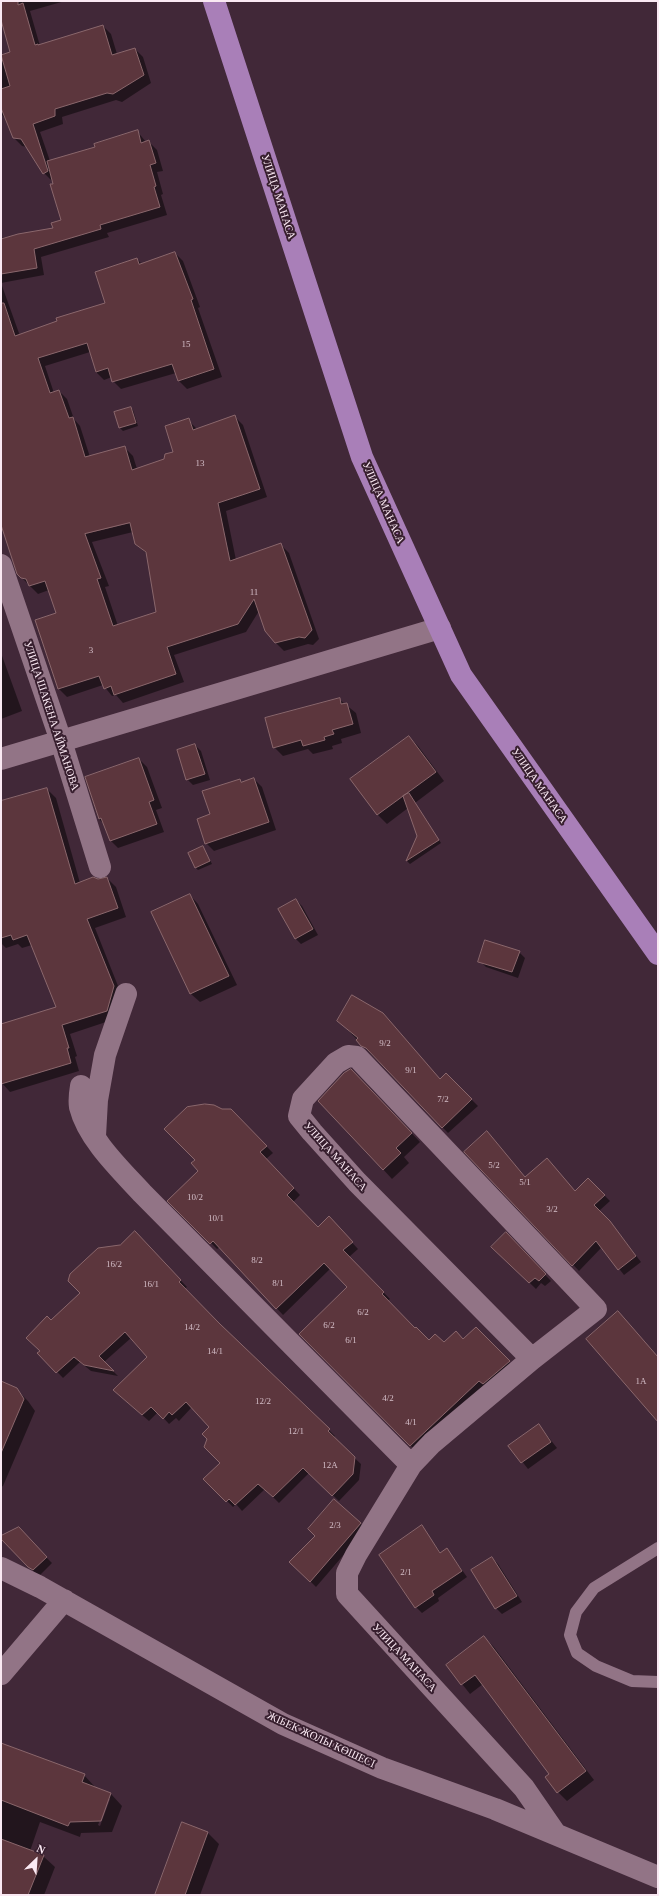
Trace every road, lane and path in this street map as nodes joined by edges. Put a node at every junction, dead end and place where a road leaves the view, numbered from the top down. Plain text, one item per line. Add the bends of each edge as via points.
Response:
1 (214, 1) edge
2 (1, 565) edge
3 (440, 628) junction
4 (61, 741) junction
5 (1, 759) edge
6 (100, 868) dead end
7 (658, 954) edge
8 (126, 994) dead end
9 (81, 1086) dead end
10 (95, 1136) junction
11 (532, 1359) junction
12 (411, 1465) junction
13 (658, 1548) edge
14 (1, 1568) edge
15 (64, 1600) junction
16 (1, 1674) edge
17 (658, 1682) edge
18 (555, 1833) junction
19 (658, 1877) edge

1 - 3 highway, УЛИЦА МАНАСА via 362,457
2 - 4 street, УЛИЦА ШАКЕНА АЙМАНОВА
3 - 4 street
3 - 7 highway, УЛИЦА МАНАСА via 461,675
4 - 5 street
4 - 6 street, УЛИЦА ШАКЕНА АЙМАНОВА
8 - 10 street via 105,1055
9 - 10 street via 80,1107 88,1127
10 - 12 street via 142,1193
11 - 11 street, УЛИЦА МАНАСА via 356,1182 300,1116 303,1099 336,1063 348,1056 356,1057 596,1309
11 - 12 street, УЛИЦА МАНАСА via 432,1443
12 - 18 street, УЛИЦА МАНАСА via 347,1573 347,1594 524,1788
13 - 17 lane via 594,1588 576,1612 570,1635 577,1653 596,1666 632,1680
14 - 15 street, ЖІБЕК ЖОЛЫ КӨШЕСІ
15 - 16 street
15 - 18 street, ЖІБЕК ЖОЛЫ КӨШЕСІ via 283,1724 382,1768
18 - 19 street, ЖІБЕК ЖОЛЫ КӨШЕСІ

